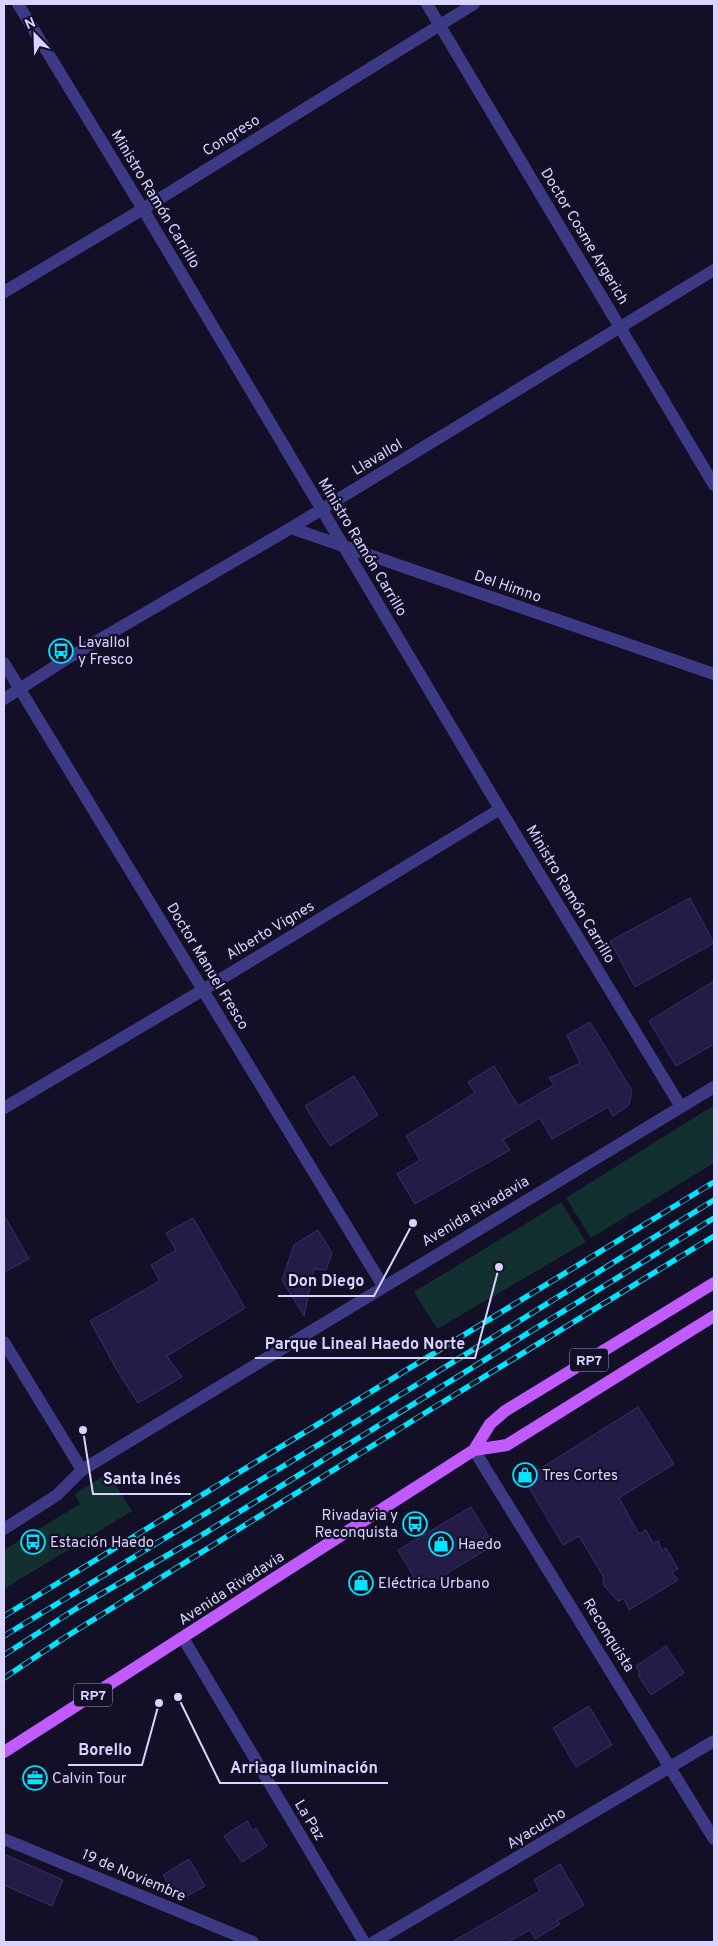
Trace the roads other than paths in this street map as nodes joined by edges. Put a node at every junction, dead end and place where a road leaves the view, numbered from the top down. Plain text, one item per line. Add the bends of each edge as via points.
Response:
1 (18, 4) edge
2 (427, 4) edge
3 (474, 4) edge
4 (439, 24) junction
5 (143, 209) junction
6 (714, 270) edge
7 (4, 292) edge
8 (621, 327) junction
9 (714, 485) edge
10 (321, 510) junction
11 (291, 528) junction
12 (343, 546) junction
13 (4, 663) edge
14 (714, 674) edge
15 (20, 690) junction
16 (4, 699) edge
17 (500, 808) junction
18 (203, 990) junction
19 (714, 1087) edge
20 (682, 1107) junction
21 (4, 1108) edge
22 (714, 1283) edge
23 (383, 1286) junction
24 (714, 1316) edge
25 (4, 1342) edge
26 (474, 1450) junction
27 (82, 1470) junction
28 (4, 1529) edge
29 (183, 1638) junction
30 (714, 1741) edge
31 (4, 1752) edge
32 (672, 1767) junction
33 (4, 1839) edge
34 (714, 1839) edge
35 (253, 1942) edge
36 (364, 1942) edge
37 (374, 1942) edge

1 - 5 street, Ministro Ramón Carrillo
2 - 4 street, Doctor Cosme Argerich
3 - 4 street, Congreso
4 - 5 street, Congreso
4 - 8 street, Doctor Cosme Argerich
5 - 7 street, Congreso
5 - 10 street, Ministro Ramón Carrillo
6 - 8 street, Llavallol
8 - 9 street, Doctor Cosme Argerich
8 - 10 street, Llavallol
10 - 11 street, Llavallol
10 - 12 street, Ministro Ramón Carrillo
11 - 12 street, Del Himno
11 - 15 street, Llavallol via 68,658
12 - 14 street, Del Himno
12 - 17 street, Ministro Ramón Carrillo
13 - 15 street, Doctor Manuel Fresco
15 - 16 street, Llavallol
15 - 18 street, Doctor Manuel Fresco
17 - 18 street, Alberto Vignes
17 - 20 street, Ministro Ramón Carrillo
18 - 21 street, Alberto Vignes
18 - 23 street, Doctor Manuel Fresco
19 - 20 street, Avenida Rivadavia
20 - 23 street, Avenida Rivadavia
22 - 26 main road, Avenida Rivadavia / RP7 via 505,1412 490,1424
23 - 27 street, Avenida Rivadavia
24 - 26 main road, Avenida Rivadavia / RP7 via 507,1444
25 - 27 street
26 - 29 main road, Avenida Rivadavia / RP7
26 - 32 street, Reconquista
27 - 28 street, Avenida Rivadavia via 57,1495
29 - 31 main road, Avenida Rivadavia / RP7
29 - 36 street, La Paz
30 - 32 street, Ayacucho
32 - 34 street, Reconquista
32 - 37 street, Ayacucho
33 - 35 street, 19 de Noviembre

